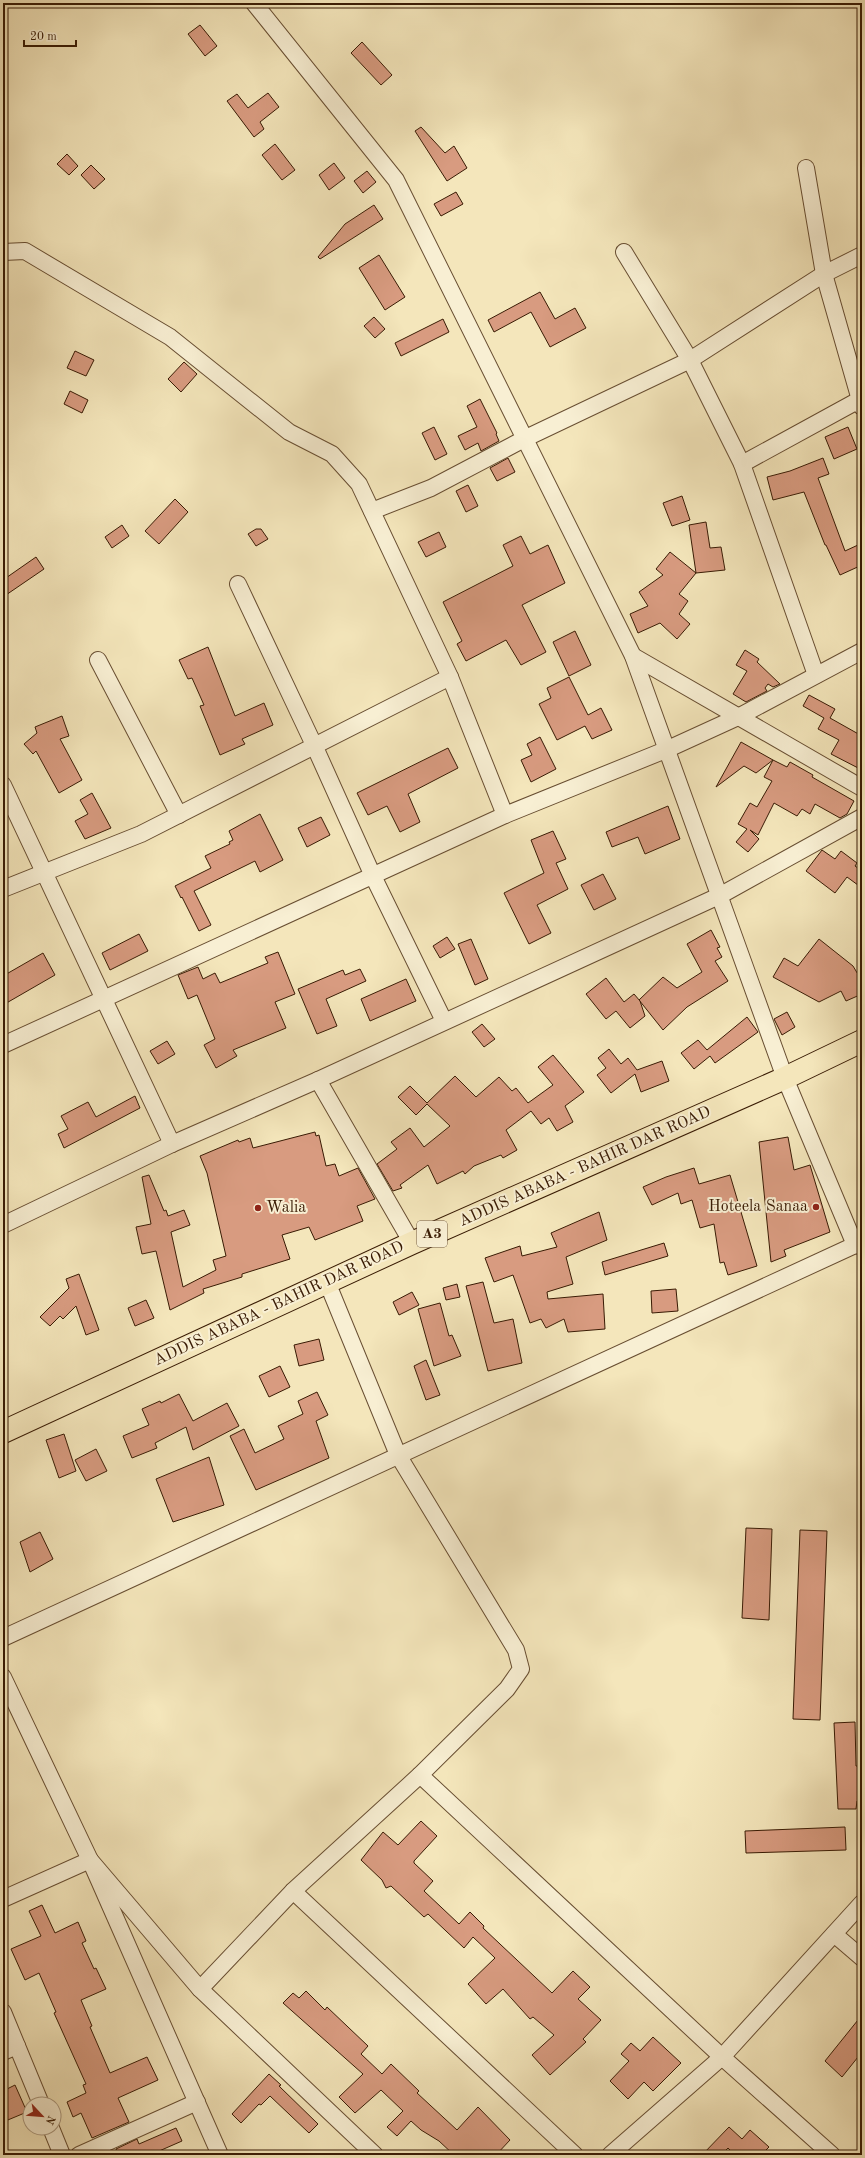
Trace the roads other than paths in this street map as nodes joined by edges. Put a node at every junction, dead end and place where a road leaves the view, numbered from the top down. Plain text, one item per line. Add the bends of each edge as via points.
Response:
1 (254, 3) edge
2 (806, 168) dead end
3 (3, 252) edge
4 (624, 252) dead end
5 (862, 255) edge
6 (824, 274) junction
7 (690, 360) junction
8 (860, 404) edge
9 (526, 438) junction
10 (742, 464) junction
11 (372, 511) junction
12 (238, 584) dead end
13 (862, 651) edge
14 (633, 656) junction
15 (98, 660) dead end
16 (816, 675) junction
17 (450, 677) junction
18 (738, 717) junction
19 (314, 745) junction
20 (668, 749) junction
21 (3, 785) edge
22 (862, 788) edge
23 (179, 815) junction
24 (504, 815) junction
25 (862, 817) edge
26 (45, 872) junction
27 (373, 876) junction
28 (3, 889) edge
29 (720, 895) junction
30 (105, 1000) junction
31 (444, 1021) junction
32 (862, 1041) edge
33 (3, 1045) edge
34 (785, 1078) junction
35 (318, 1080) junction
36 (172, 1144) junction
37 (3, 1225) edge
38 (412, 1243) junction
39 (858, 1245) edge
40 (327, 1282) junction
41 (3, 1432) edge
42 (398, 1455) junction
43 (3, 1638) edge
44 (3, 1677) edge
45 (420, 1775) junction
46 (90, 1860) junction
47 (293, 1891) junction
48 (3, 1899) edge
49 (862, 1903) edge
50 (834, 1934) junction
51 (862, 1958) edge
52 (200, 1989) junction
53 (3, 2012) edge
54 (10, 2049) edge
55 (722, 2057) junction
56 (36, 2096) edge
57 (197, 2102) junction
58 (54, 2136) edge
59 (62, 2155) edge
60 (80, 2155) edge
61 (220, 2155) edge
62 (374, 2155) edge
63 (575, 2155) edge
64 (610, 2155) edge
65 (832, 2155) edge

1 - 9 street via 396,180
2 - 6 street
3 - 11 street via 25,251 170,336 289,432 332,454 359,484
4 - 7 street
5 - 6 street
6 - 7 street
6 - 8 street
7 - 9 street
7 - 10 street
8 - 10 street
9 - 11 street via 431,488
9 - 14 street
10 - 16 street
11 - 17 street
12 - 19 street
13 - 16 street
14 - 18 street
14 - 20 street
15 - 23 street
16 - 18 street
17 - 19 street
17 - 24 street
18 - 20 street
18 - 22 street
19 - 23 street
19 - 27 street
20 - 24 street
20 - 29 street
21 - 26 street
23 - 26 street via 141,834
24 - 27 street
25 - 29 street
26 - 28 street
26 - 30 street
27 - 30 street
27 - 31 street
29 - 31 street
29 - 34 street
30 - 33 street
30 - 36 street
31 - 35 street
32 - 34 highway, ADDIS ABABA - BAHIR DAR ROAD / A3
34 - 38 highway, ADDIS ABABA - BAHIR DAR ROAD / A3
34 - 39 street
35 - 36 street
35 - 38 street
36 - 37 street
38 - 40 highway, ADDIS ABABA - BAHIR DAR ROAD / A3
39 - 42 street
40 - 41 highway, ADDIS ABABA - BAHIR DAR ROAD / A3
40 - 42 street
42 - 43 street
42 - 45 street via 516,1650 522,1669 507,1689
44 - 46 street
45 - 47 street
45 - 55 street
46 - 48 street
46 - 52 street
46 - 57 street
47 - 52 street
47 - 63 street
49 - 50 street
50 - 51 street
50 - 55 street
52 - 62 street
53 - 54 street
54 - 56 street
55 - 64 street
55 - 65 street
57 - 60 street
57 - 61 street
58 - 59 street

